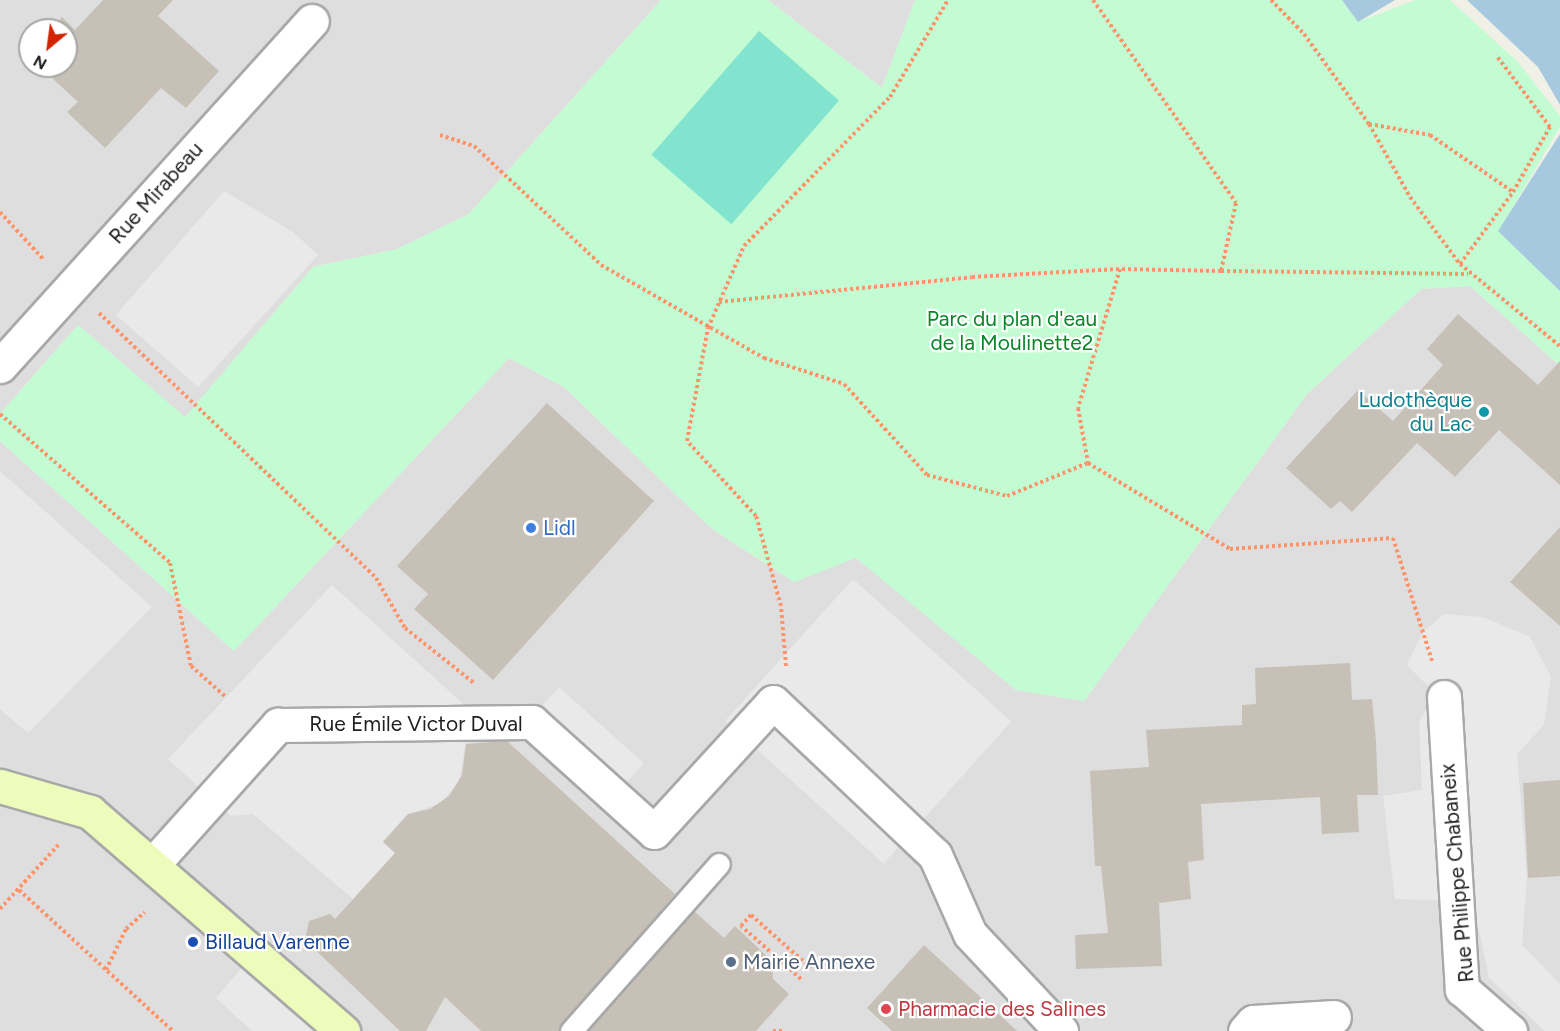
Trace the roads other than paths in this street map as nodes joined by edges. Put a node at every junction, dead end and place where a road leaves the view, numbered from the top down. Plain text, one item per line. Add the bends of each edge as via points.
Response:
1 (312, 21) dead end
2 (0, 366) edge
3 (1444, 697) road end
4 (0, 786) edge
5 (154, 863) junction
6 (719, 864) dead end
7 (1334, 1017) dead end
8 (343, 1031) edge
9 (571, 1031) edge
10 (1061, 1031) edge
11 (1245, 1031) edge
12 (1510, 1031) edge

1 - 2 street, Rue Mirabeau
3 - 12 street, Rue Philippe Chabaneix via 1462,988
4 - 5 street via 90,812
5 - 8 street
5 - 10 street, Rue Émile Victor Duval via 278,725 531,722 654,832 773,702 935,855 970,934
6 - 9 lane
7 - 11 street via 1253,1022

